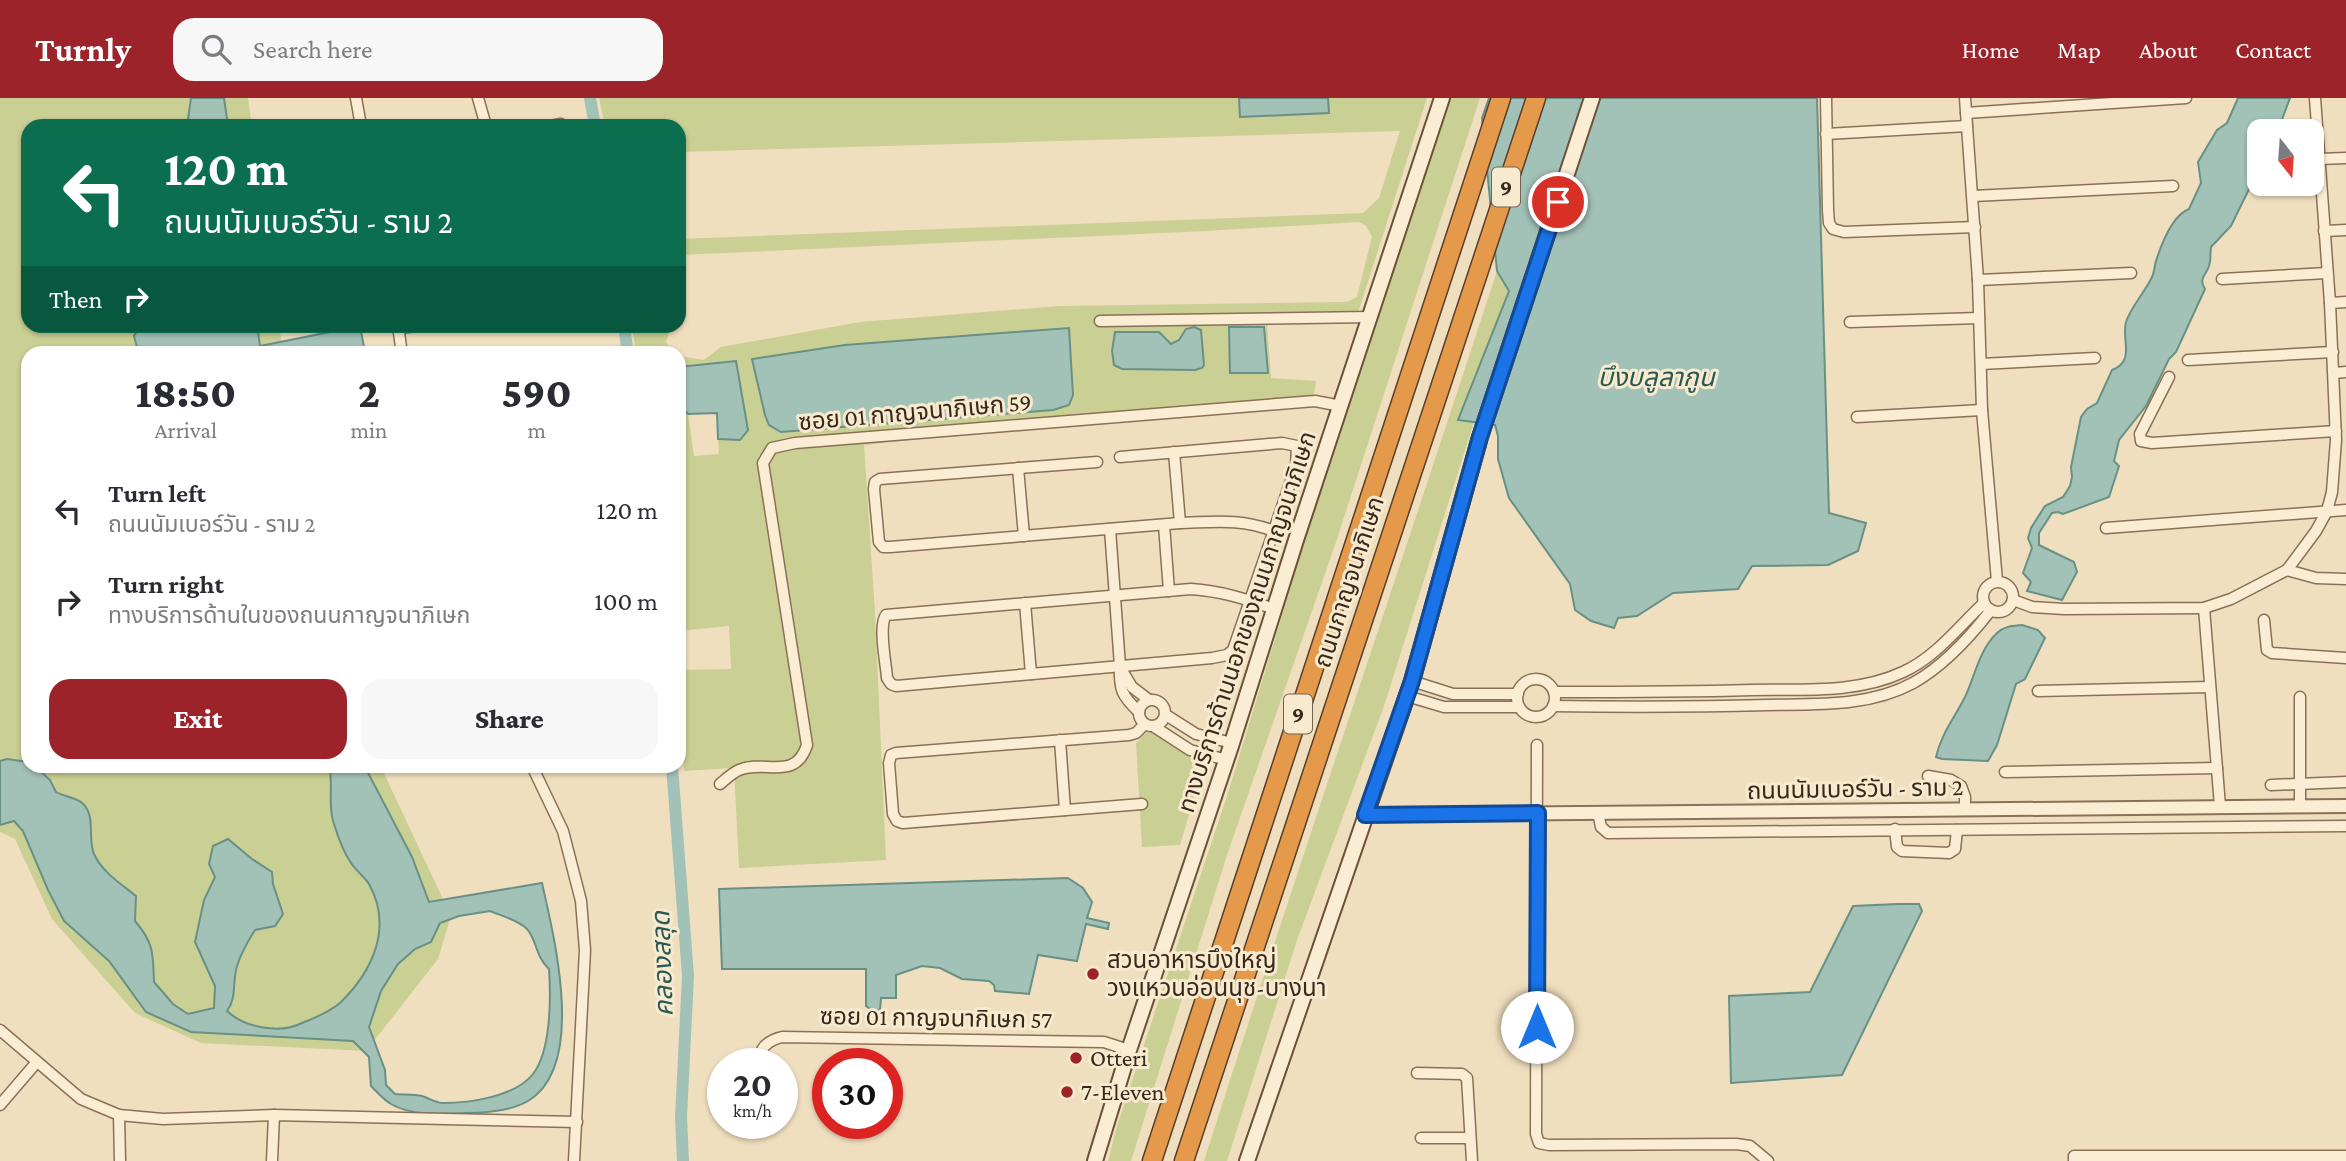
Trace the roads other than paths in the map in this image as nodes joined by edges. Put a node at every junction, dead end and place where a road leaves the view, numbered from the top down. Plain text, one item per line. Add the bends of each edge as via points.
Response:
1 (356, 98) edge
2 (478, 98) edge
3 (1442, 98) edge
4 (1501, 98) edge
5 (1536, 98) edge
6 (1592, 98) edge
7 (1826, 98) edge
8 (1965, 98) edge
9 (2186, 98) edge
10 (2315, 98) edge
11 (1966, 113) junction
12 (360, 119) edge
13 (484, 119) edge
14 (2316, 119) edge
15 (1967, 127) junction
16 (1826, 134) junction
17 (2346, 158) edge
18 (2324, 159) edge
19 (2173, 186) dead end
20 (1973, 195) junction
21 (2322, 196) edge
22 (1975, 227) junction
23 (2346, 230) edge
24 (2324, 231) junction
25 (2131, 273) dead end
26 (2327, 273) junction
27 (2222, 279) dead end
28 (1978, 280) junction
29 (2346, 302) edge
30 (2330, 303) junction
31 (1370, 317) junction
32 (1979, 318) junction
33 (1100, 321) dead end
34 (1850, 322) dead end
35 (2333, 352) junction
36 (2095, 358) dead end
37 (2188, 360) dead end
38 (1981, 364) junction
39 (2346, 372) edge
40 (2334, 373) junction
41 (2169, 377) dead end
42 (1340, 406) junction
43 (1982, 410) junction
44 (1857, 417) dead end
45 (2339, 437) edge
46 (1174, 452) junction
47 (1121, 457) dead end
48 (1097, 462) dead end
49 (1018, 468) junction
50 (2327, 510) junction
51 (2346, 510) edge
52 (1180, 523) junction
53 (1164, 524) junction
54 (2106, 528) dead end
55 (1110, 529) junction
56 (1274, 531) junction
57 (1024, 536) junction
58 (2287, 570) junction
59 (2346, 579) edge
60 (1997, 581) junction
61 (1169, 591) junction
62 (1115, 596) junction
63 (1250, 600) junction
64 (2013, 600) junction
65 (1025, 603) junction
66 (1988, 607) junction
67 (2204, 608) junction
68 (1274, 609) junction
69 (2264, 620) dead end
70 (2346, 658) edge
71 (1120, 666) junction
72 (1031, 674) junction
73 (1412, 681) junction
74 (2210, 688) junction
75 (2038, 691) dead end
76 (1553, 692) junction
77 (1518, 694) junction
78 (1407, 696) junction
79 (2300, 697) dead end
80 (1149, 700) junction
81 (1553, 706) junction
82 (1519, 707) junction
83 (1139, 712) junction
84 (1166, 715) junction
85 (1149, 725) junction
86 (1060, 740) junction
87 (1233, 743) junction
88 (1537, 745) dead end
89 (1227, 760) junction
90 (2217, 768) junction
91 (2005, 772) dead end
92 (535, 773) edge
93 (1928, 776) dead end
94 (2346, 782) edge
95 (720, 784) dead end
96 (2299, 784) junction
97 (2271, 785) dead end
98 (1142, 804) dead end
99 (2220, 806) junction
100 (2269, 806) junction
101 (2300, 806) junction
102 (2346, 806) edge
103 (2115, 807) junction
104 (1965, 809) junction
105 (1065, 810) junction
106 (1885, 810) junction
107 (1745, 811) junction
108 (1598, 812) junction
109 (1538, 813) junction
110 (1365, 815) junction
111 (2346, 825) edge
112 (2269, 826) junction
113 (2115, 828) junction
114 (1890, 829) junction
115 (1957, 830) junction
116 (1746, 831) junction
117 (0, 1030) edge
118 (763, 1048) edge
119 (1129, 1050) junction
120 (36, 1063) junction
121 (1417, 1073) dead end
122 (0, 1105) edge
123 (119, 1115) junction
124 (274, 1115) junction
125 (577, 1122) junction
126 (1421, 1138) dead end
127 (1470, 1138) junction
128 (2346, 1156) edge
129 (120, 1161) edge
130 (272, 1161) edge
131 (574, 1161) edge
132 (1095, 1161) edge
133 (1152, 1161) edge
134 (1184, 1161) edge
135 (1247, 1161) edge
136 (1472, 1161) edge
137 (1768, 1161) edge
138 (2074, 1161) edge

1 - 12 street
2 - 13 street
3 - 31 main road, ทางบริการด้านนอกของถนนกาญจนาภิเษก
4 - 133 highway, ถนนกาญจนาภิเษก / 9
5 - 134 highway, ถนนกาญจนาภิเษก / 9
6 - 73 main road via 1480,437
7 - 16 street
8 - 11 street
9 - 11 street
10 - 14 street
11 - 15 street
15 - 16 street
15 - 20 street
16 - 22 street via 1828,210 1833,229
17 - 18 street
19 - 20 street
20 - 22 street
21 - 24 street
22 - 28 street
23 - 24 street
24 - 26 street
25 - 28 street
26 - 27 street
26 - 30 street
28 - 32 street
29 - 30 street
30 - 35 street
31 - 33 street
31 - 42 main road, ทางบริการด้านนอกของถนนกาญจนาภิเษก
32 - 34 street
32 - 38 street
35 - 37 street
35 - 40 street
36 - 38 street
38 - 43 street
39 - 40 street
40 - 45 street
41 - 45 street via 2140,434 2144,442
42 - 68 main road, ทางบริการด้านนอกของถนนกาญจนาภิเษก
42 - 95 street, ซอย 01 กาญจนาภิเษก 59 via 1315,401 772,448 763,463 807,745 797,763 740,769
43 - 44 street
43 - 60 street
45 - 50 street
46 - 47 street
46 - 52 street
46 - 56 street via 1282,443 1297,446 1296,466
48 - 49 street
49 - 57 street
49 - 57 street via 880,479 874,489 876,516 883,547
50 - 51 street
50 - 54 street
50 - 58 street
52 - 53 street
52 - 56 street via 1242,522
53 - 55 street
53 - 61 street
55 - 57 street
55 - 62 street
56 - 63 street
58 - 59 street via 2316,578
58 - 67 street
60 - 64 street via 2011,589
60 - 66 street via 1984,592
61 - 62 street
61 - 63 street via 1215,591
62 - 65 street
62 - 71 street
63 - 68 street
63 - 71 street via 1233,650 1227,655
64 - 66 street via 2002,612
64 - 67 street via 2032,607 2064,609
65 - 72 street
65 - 72 street via 887,615 882,620 887,678 896,686
66 - 76 street via 1918,664 1854,687
66 - 81 street via 1966,639 1934,670 1870,699 1704,707
67 - 74 street
68 - 87 main road, ทางบริการด้านนอกของถนนกาญจนาภิเษก
69 - 70 street via 2267,650 2272,653
71 - 72 street
71 - 80 street via 1132,687
71 - 83 street via 1119,685 1125,699
73 - 77 street via 1453,694
73 - 78 main road
74 - 75 street
74 - 90 street
76 - 77 street via 1546,683 1535,680 1524,684
76 - 81 street
77 - 82 street
78 - 82 street via 1444,707
78 - 110 main road
79 - 96 street
80 - 83 street
80 - 84 street via 1161,703
81 - 82 street via 1535,717
83 - 85 street
84 - 85 street via 1161,723
84 - 87 street via 1196,734
85 - 86 street via 1136,733
85 - 89 street via 1190,750
86 - 105 street
86 - 105 street via 895,753 889,763 897,821
87 - 89 main road, ทางบริการด้านนอกของถนนกาญจนาภิเษก
88 - 109 street
89 - 119 main road, ทางบริการด้านนอกของถนนกาญจนาภิเษก
90 - 91 street
90 - 99 street
92 - 125 street via 563,831 581,901 585,950
93 - 104 street via 1961,786
94 - 96 street
96 - 97 street
96 - 101 street
98 - 105 street
99 - 100 street, ถนนนัมเบอร์วัน - ราม 2
99 - 103 street, ถนนนัมเบอร์วัน - ราม 2
100 - 101 street, ถนนนัมเบอร์วัน - ราม 2
100 - 112 street
101 - 102 street, ถนนนัมเบอร์วัน - ราม 2
103 - 104 street, ถนนนัมเบอร์วัน - ราม 2
103 - 113 street
104 - 106 street, ถนนนัมเบอร์วัน - ราม 2
106 - 107 street, ถนนนัมเบอร์วัน - ราม 2
106 - 114 street
107 - 108 street, ถนนนัมเบอร์วัน - ราม 2
107 - 116 street
108 - 109 street, ถนนนัมเบอร์วัน - ราม 2
108 - 116 street via 1601,827 1608,833
109 - 110 street, ถนนนัมเบอร์วัน - ราม 2
109 - 137 street via 1539,1143 1736,1144 1750,1146
110 - 135 main road
111 - 112 street
112 - 113 street
113 - 115 street
114 - 115 street
114 - 115 street via 1902,850 1949,853 1955,849
114 - 116 street
117 - 120 street
118 - 119 street, ซอย 01 กาญจนากิเษก 57 via 766,1042 782,1037 1104,1042
119 - 132 main road, ทางบริการด้านนอกของถนนกาญจนาภิเษก
120 - 122 street
120 - 123 street via 82,1100
121 - 127 street via 1465,1076
123 - 124 street via 163,1119
123 - 129 street
124 - 125 street
124 - 130 street
125 - 131 street
126 - 127 street
127 - 136 street
128 - 138 street via 2074,1156

